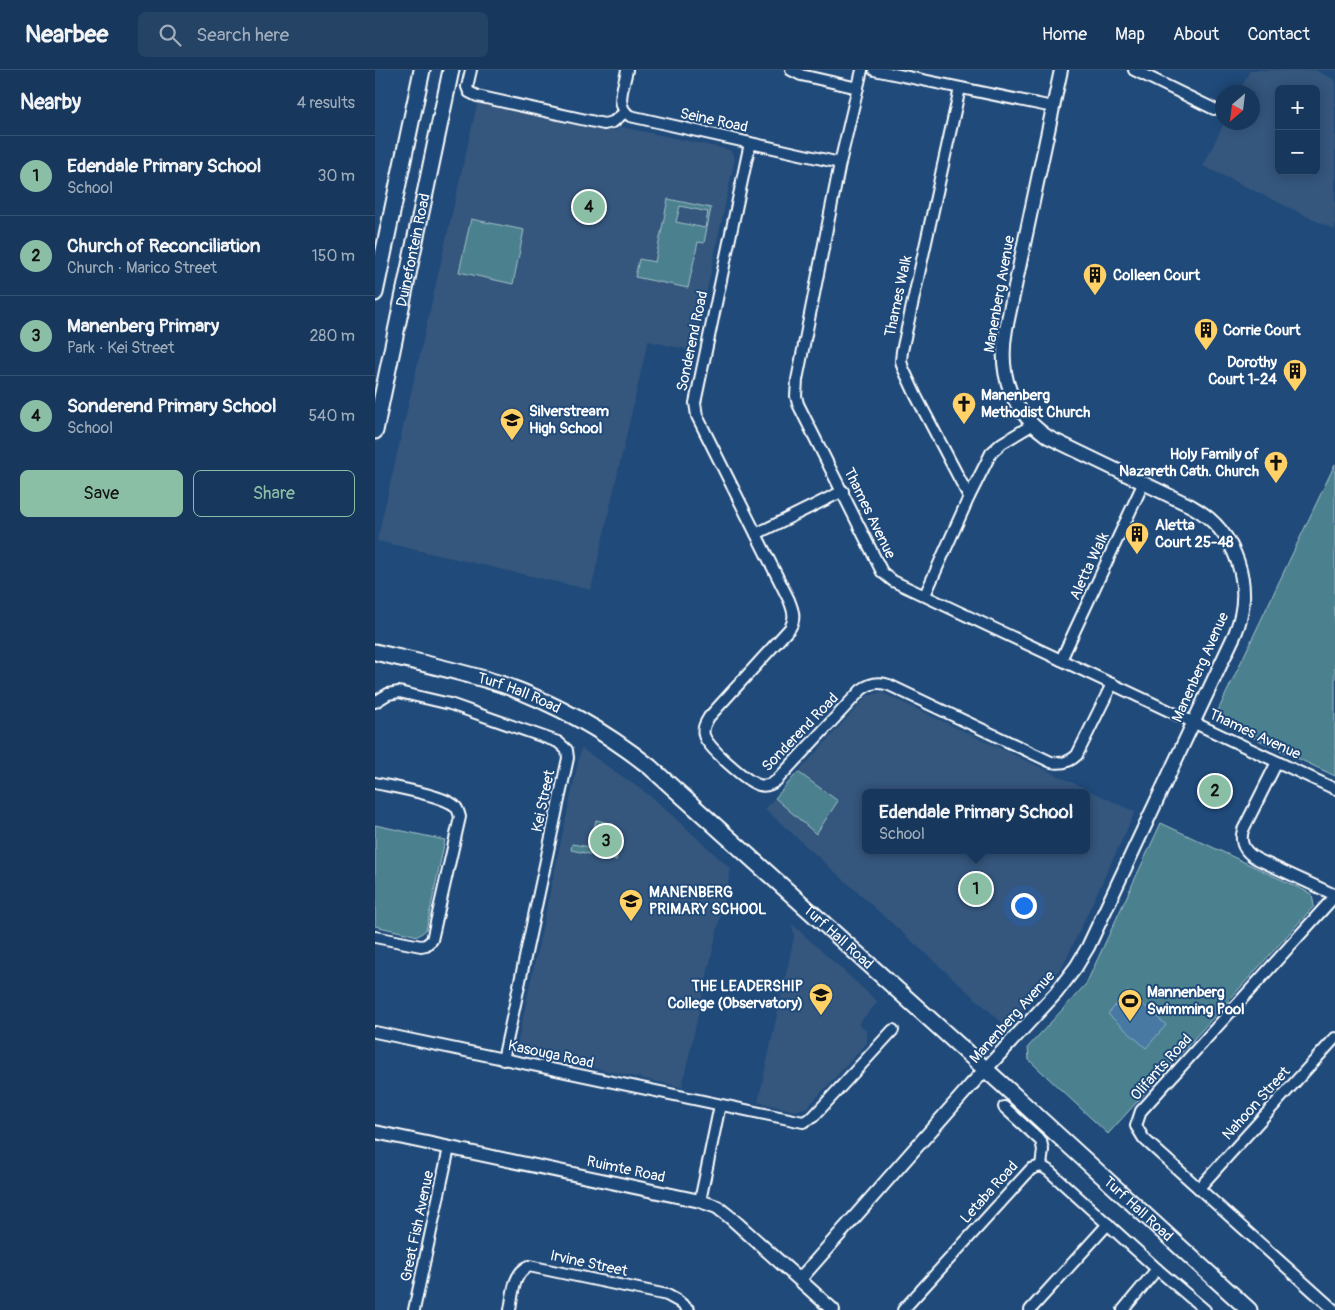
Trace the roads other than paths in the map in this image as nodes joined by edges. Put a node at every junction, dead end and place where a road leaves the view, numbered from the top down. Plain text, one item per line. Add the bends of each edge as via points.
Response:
1 (422, 70) edge
2 (451, 70) edge
3 (471, 70) edge
4 (627, 70) edge
5 (791, 70) edge
6 (862, 70) edge
7 (874, 70) edge
8 (1061, 70) edge
9 (1134, 70) edge
10 (858, 88) junction
11 (960, 88) junction
12 (1053, 107) junction
13 (1214, 109) dead end
14 (625, 112) junction
15 (749, 143) junction
16 (840, 163) junction
17 (375, 293) edge
18 (1032, 425) junction
19 (375, 431) edge
20 (1143, 484) junction
21 (843, 491) junction
22 (969, 498) junction
23 (756, 534) junction
24 (925, 595) junction
25 (375, 652) edge
26 (1061, 660) junction
27 (1112, 684) junction
28 (375, 702) edge
29 (1193, 722) junction
30 (1277, 762) junction
31 (375, 783) edge
32 (1335, 789) edge
33 (1335, 896) edge
34 (375, 937) edge
35 (893, 1030) dead end
36 (375, 1032) edge
37 (1335, 1038) edge
38 (503, 1060) junction
39 (986, 1070) junction
40 (720, 1105) junction
41 (1004, 1107) dead end
42 (375, 1132) edge
43 (449, 1148) junction
44 (1041, 1166) junction
45 (1199, 1188) junction
46 (700, 1201) junction
47 (1108, 1224) junction
48 (1157, 1269) junction
49 (800, 1279) junction
50 (414, 1310) edge
51 (510, 1310) edge
52 (689, 1310) edge
53 (833, 1310) edge
54 (903, 1310) edge
55 (1031, 1310) edge
56 (1123, 1310) edge
57 (1205, 1310) edge
58 (1249, 1310) edge
59 (1334, 1310) edge

1 - 17 main road, Duinefontein Road
2 - 19 main road, Duinefontein Road
3 - 14 street via 467,87 477,96 604,124 613,122
4 - 14 street via 621,101
5 - 10 street
6 - 10 street, Thames Avenue
7 - 11 street
8 - 12 street, Manenberg Avenue
9 - 13 street
10 - 16 street, Thames Avenue
11 - 12 street
11 - 22 street, Thames Walk via 901,361 919,403
12 - 18 street, Manenberg Avenue via 1004,343 1004,369 1010,393
14 - 15 street, Seine Road via 636,118
15 - 16 street, Seine Road
15 - 23 street, Sonderend Road via 695,403 697,416
16 - 21 street, Thames Avenue via 796,388 798,404
18 - 20 street, Manenberg Avenue via 1058,443
18 - 22 street via 991,453
20 - 26 street, Aletta Walk
20 - 29 street, Manenberg Avenue via 1213,520 1231,547 1242,580 1244,600 1239,625
21 - 23 street
21 - 24 street, Thames Avenue via 882,572 893,581
22 - 24 street
23 - 27 street, Sonderend Road via 789,600 794,618 790,628 709,717 703,730 711,746 757,785 768,785 777,780 861,690 872,683 889,685 1051,762 1063,764 1077,755
24 - 26 street, Thames Avenue
25 - 39 main road, Turf Hall Road via 499,684 560,708 607,735 650,767
26 - 27 street, Thames Avenue
27 - 29 street, Thames Avenue
28 - 38 street, Kei Street via 399,692 449,704 558,742 568,753
29 - 30 street, Thames Avenue
29 - 39 street, Manenberg Avenue via 1079,962 1056,993
30 - 32 street, Thames Avenue
30 - 33 street via 1243,830 1243,847 1257,859
31 - 34 street via 448,802 460,817 431,942 421,946
33 - 45 street, Olifants Road via 1137,1119 1136,1126 1144,1138
35 - 40 street, Kasouga Road via 809,1120 798,1121
36 - 38 street, Kasouga Road
37 - 45 street, Nahoon Street
38 - 40 street, Kasouga Road
39 - 49 street, Manenberg Avenue
39 - 58 main road, Turf Hall Road
40 - 46 street
41 - 44 street via 1041,1141
42 - 43 street, Ruimte Road
43 - 46 street, Ruimte Road
43 - 50 street, Great Fish Avenue
44 - 47 street, Letaba Road
44 - 54 street, Letaba Road via 1031,1169
45 - 59 street, Olifants Road
46 - 49 street, Ruimte Road via 717,1207
47 - 48 street, Letaba Road
47 - 55 street
48 - 56 street
48 - 57 street, Letaba Road
49 - 53 street, Ruimte Road
51 - 52 street, Irvine Street via 517,1277 523,1268 529,1266 667,1295

